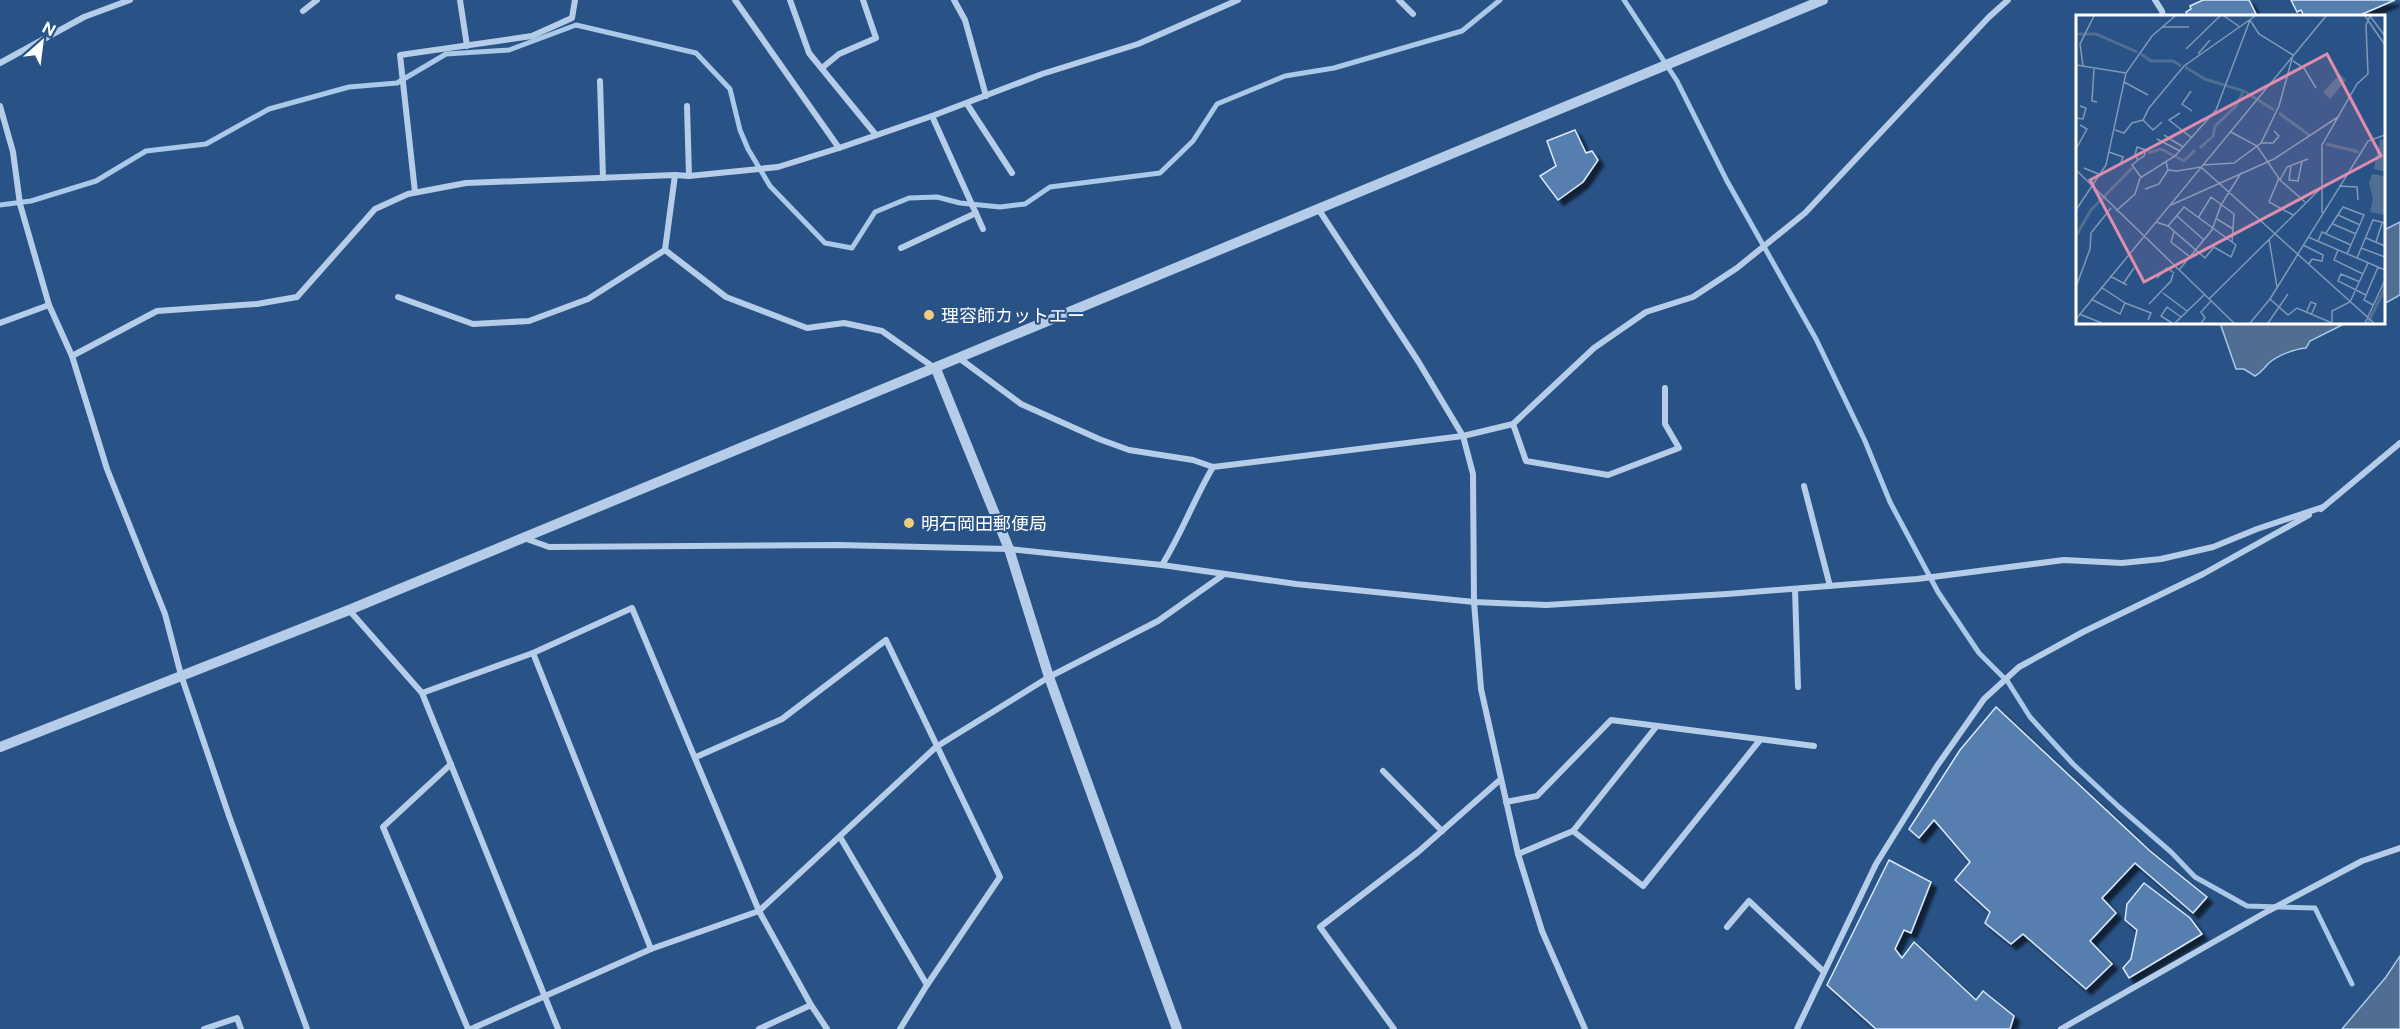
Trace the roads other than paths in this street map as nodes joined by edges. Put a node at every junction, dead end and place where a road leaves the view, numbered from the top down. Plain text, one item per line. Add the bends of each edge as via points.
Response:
1 (106, 0) edge
2 (130, 0) edge
3 (317, 0) edge
4 (460, 0) edge
5 (575, 0) edge
6 (735, 0) edge
7 (790, 0) edge
8 (863, 0) edge
9 (954, 0) edge
10 (1238, 0) edge
11 (1399, 0) edge
12 (1823, 0) edge
13 (2008, 0) edge
14 (2156, 0) edge
15 (113, 7) junction
16 (303, 10) dead end
17 (1413, 14) dead end
18 (2163, 15) edge
19 (466, 46) junction
20 (0, 63) edge
21 (822, 68) junction
22 (600, 81) dead end
23 (986, 96) junction
24 (967, 104) junction
25 (0, 106) edge
26 (687, 106) dead end
27 (932, 116) junction
28 (876, 135) junction
29 (839, 148) junction
30 (1012, 173) dead end
31 (675, 175) junction
32 (689, 176) junction
33 (603, 178) junction
34 (415, 192) junction
35 (1319, 210) junction
36 (976, 213) junction
37 (983, 229) dead end
38 (901, 248) dead end
39 (664, 250) junction
40 (398, 297) dead end
41 (49, 304) junction
42 (0, 323) edge
43 (72, 356) junction
44 (959, 358) junction
45 (936, 369) junction
46 (1665, 388) dead end
47 (1513, 424) junction
48 (1463, 436) junction
49 (2400, 443) edge
50 (1213, 467) junction
51 (1804, 486) dead end
52 (2323, 507) junction
53 (523, 537) junction
54 (1009, 549) junction
55 (1162, 565) junction
56 (1223, 575) junction
57 (1830, 586) junction
58 (1795, 589) junction
59 (1474, 602) junction
60 (349, 610) junction
61 (533, 653) junction
62 (181, 675) junction
63 (1049, 677) junction
64 (1798, 687) dead end
65 (422, 693) junction
66 (1656, 727) junction
67 (1760, 740) junction
68 (0, 747) edge
69 (936, 747) junction
70 (1814, 747) dead end
71 (696, 757) junction
72 (452, 764) junction
73 (1383, 771) dead end
74 (1501, 779) junction
75 (1506, 802) junction
76 (1442, 831) junction
77 (1573, 831) junction
78 (840, 837) junction
79 (2400, 848) edge
80 (1518, 854) junction
81 (759, 911) junction
82 (1727, 927) dead end
83 (651, 950) junction
84 (1823, 971) junction
85 (927, 985) junction
86 (545, 995) junction
87 (811, 1005) junction
88 (204, 1029) edge
89 (241, 1029) edge
90 (307, 1029) edge
91 (469, 1029) edge
92 (558, 1029) edge
93 (759, 1029) edge
94 (827, 1029) edge
95 (900, 1029) edge
96 (1177, 1029) edge
97 (1394, 1029) edge
98 (1585, 1029) edge
99 (1797, 1029) edge
100 (2061, 1029) edge

1 - 15 street
2 - 15 street
3 - 16 street
4 - 19 street
5 - 19 street via 572,18 532,36
6 - 29 street
7 - 21 street via 809,53
8 - 21 street via 876,38 839,54
9 - 23 street via 965,20
10 - 23 street via 1138,44
11 - 17 street
12 - 35 street
13 - 47 street via 1805,213 1737,268 1693,297 1646,312 1594,348
14 - 18 street
15 - 20 street via 84,16
19 - 34 street via 400,55
21 - 28 street
22 - 33 street
23 - 24 street
24 - 27 street
24 - 30 street
25 - 41 street via 13,152 20,204
26 - 32 street
27 - 28 street
27 - 36 street
28 - 29 street
29 - 32 street via 778,167
31 - 32 street
31 - 33 street
31 - 39 street
33 - 34 street via 466,183
34 - 43 street via 375,209 297,297 157,311
35 - 44 street
35 - 48 street
36 - 37 street
36 - 38 street
39 - 40 street via 588,299 529,321 473,324
39 - 45 street via 726,297 807,328 843,322 882,331
41 - 42 street
41 - 43 street
43 - 62 street via 107,469 165,614
44 - 45 street
44 - 50 street via 1021,404 1099,439 1129,450
45 - 53 street
45 - 54 street
46 - 47 street via 1665,424 1678,448 1608,475 1526,461
47 - 48 street
48 - 50 street
48 - 59 street via 1473,474
49 - 52 street
50 - 55 street
51 - 57 street
52 - 57 street via 2213,547 2161,559 2122,563 2064,560
52 - 84 street via 2203,574 2083,632 2019,667 1999,684 1969,720 1882,854
53 - 54 street via 549,547 838,545
53 - 60 street
54 - 55 street
54 - 63 street
55 - 56 street
56 - 59 street
56 - 63 street via 1158,621
57 - 58 street
58 - 59 street via 1546,605
58 - 64 street
59 - 74 street via 1481,689
60 - 62 street
60 - 65 street
61 - 65 street
61 - 71 street via 632,608
61 - 83 street
62 - 68 street
62 - 90 street
63 - 69 street
63 - 96 street
65 - 72 street
66 - 67 street
66 - 75 street via 1611,720 1537,796
66 - 77 street
67 - 70 street
67 - 77 street via 1643,886
69 - 71 street via 886,640 782,719
69 - 78 street
69 - 85 street via 1000,877
71 - 81 street
72 - 86 street
72 - 91 street via 383,827
73 - 76 street
74 - 75 street
74 - 76 street
75 - 80 street
76 - 97 street via 1320,927
77 - 80 street
78 - 81 street
78 - 85 street
79 - 100 street via 2362,861 2279,905
80 - 98 street via 1542,931
81 - 83 street
81 - 87 street
82 - 84 street via 1749,901
83 - 86 street
84 - 99 street
85 - 95 street
86 - 91 street
86 - 92 street
87 - 93 street
87 - 94 street
88 - 89 street via 237,1018

